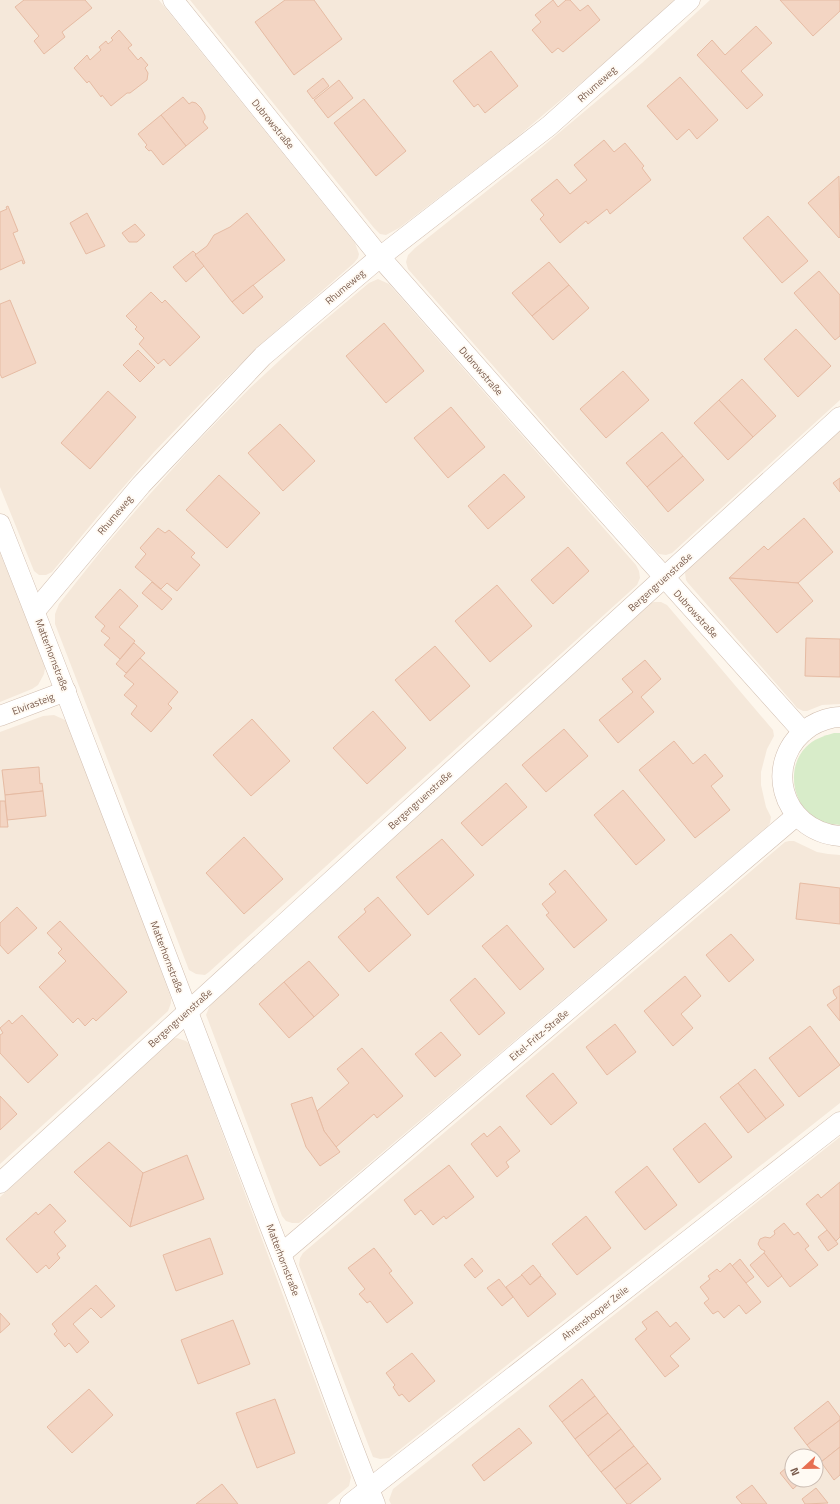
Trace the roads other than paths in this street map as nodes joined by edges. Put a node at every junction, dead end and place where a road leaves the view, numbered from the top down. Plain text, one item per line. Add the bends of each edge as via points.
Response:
1 (173, 0) edge
2 (690, 0) edge
3 (380, 257) junction
4 (840, 417) edge
5 (0, 524) edge
6 (664, 578) junction
7 (35, 611) junction
8 (66, 691) junction
9 (0, 716) edge
10 (840, 717) edge
11 (802, 732) junction
12 (796, 816) junction
13 (840, 836) edge
14 (187, 1012) junction
15 (840, 1122) edge
16 (0, 1183) edge
17 (281, 1254) junction
18 (372, 1497) edge
19 (350, 1504) edge

1 - 3 street, Dubrowstraße
2 - 3 street, Rhumeweg via 549,126
3 - 6 street, Dubrowstraße
3 - 7 street, Rhumeweg via 263,356 141,485
4 - 6 street, Bergengruenstraße
5 - 7 street, Matterhornstraße
6 - 11 street, Dubrowstraße
6 - 14 street, Bergengruenstraße
7 - 8 street, Matterhornstraße
8 - 9 street, Elvirasteig
8 - 14 street, Matterhornstraße
10 - 11 street via 817,722
11 - 12 street via 790,746 783,763 782,782 786,800
12 - 13 street via 810,828 827,835
12 - 17 street, Eitel-Fritz-Straße
14 - 16 street, Bergengruenstraße
14 - 17 street, Matterhornstraße
15 - 18 street, Ahrenshooper Zeile
17 - 18 street, Matterhornstraße
18 - 19 street, Ahrenshooper Zeile

